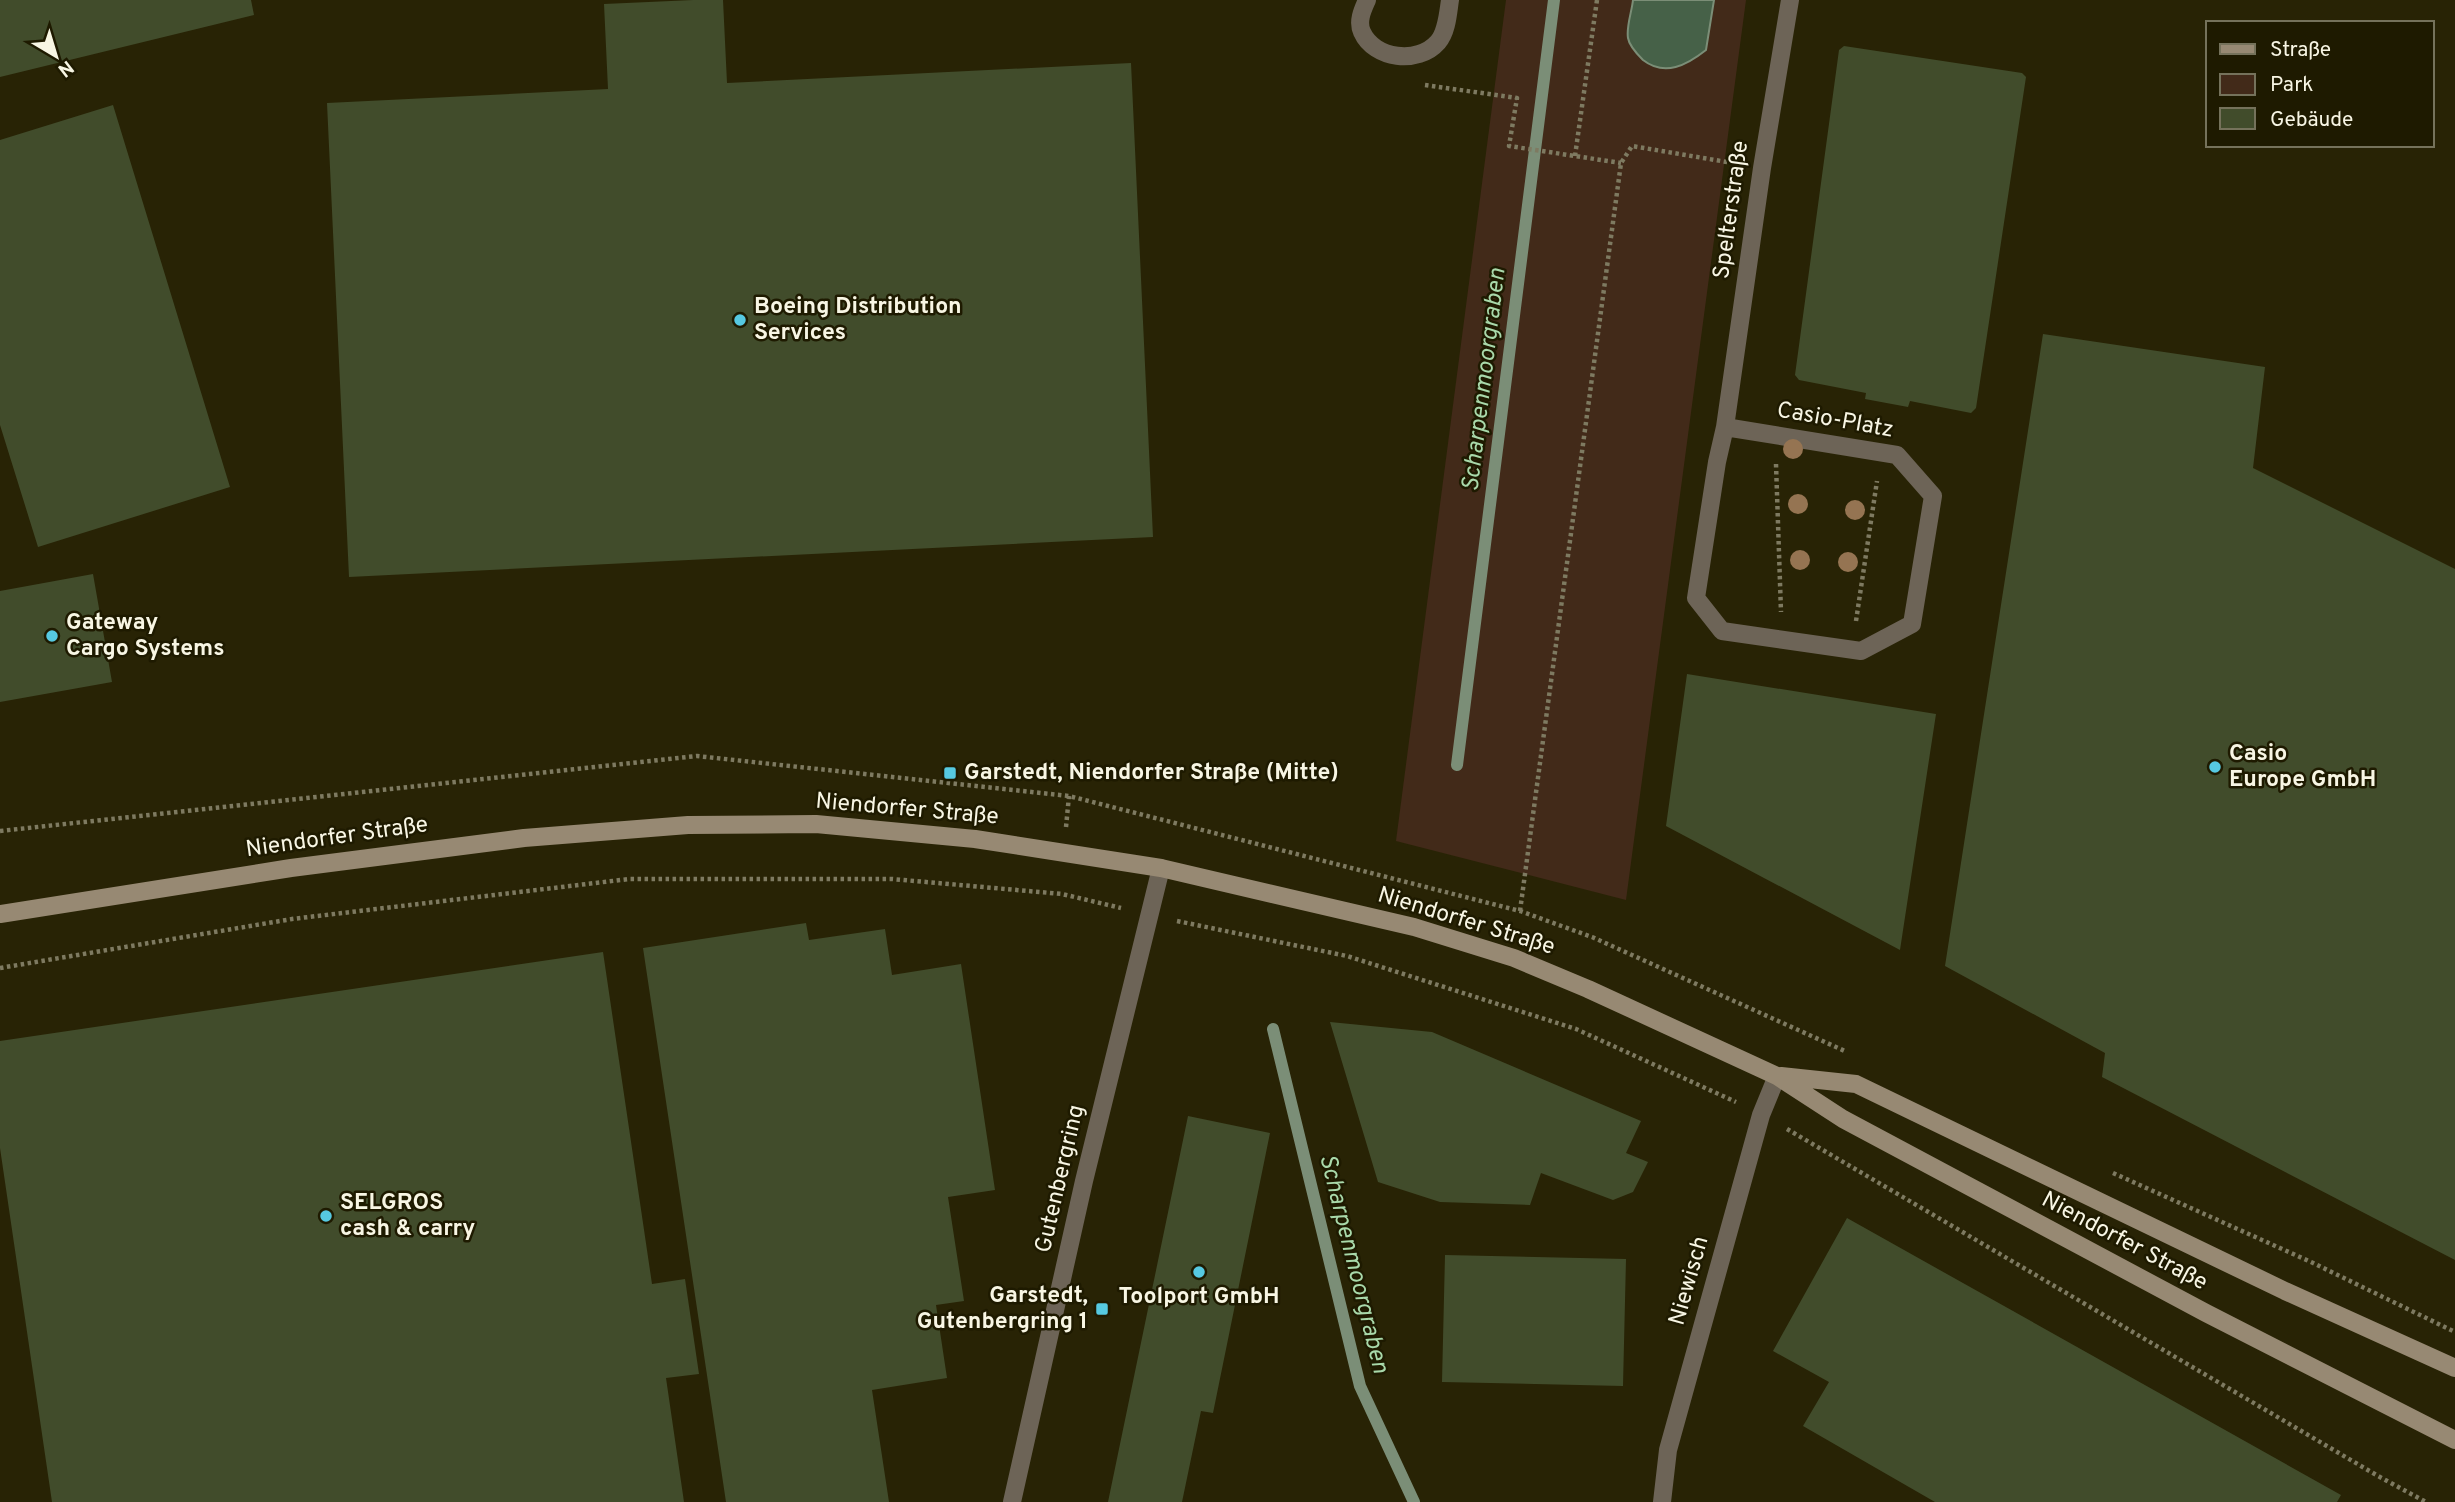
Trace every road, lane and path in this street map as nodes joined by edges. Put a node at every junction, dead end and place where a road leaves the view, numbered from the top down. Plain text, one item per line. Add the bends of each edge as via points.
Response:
1 (1367, 0) edge
2 (1450, 0) edge
3 (1597, 0) edge
4 (1790, 0) edge
5 (1420, 84) dead end
6 (1575, 156) junction
7 (1621, 163) junction
8 (1762, 168) junction
9 (1725, 427) junction
10 (1775, 435) junction
11 (1881, 453) junction
12 (1782, 640) junction
13 (1851, 650) junction
14 (0, 831) edge
15 (1161, 868) junction
16 (1082, 899) dead end
17 (1520, 911) junction
18 (0, 914) edge
19 (1203, 926) dead end
20 (0, 968) edge
21 (1857, 1056) dead end
22 (1777, 1076) junction
23 (1726, 1096) dead end
24 (1806, 1139) dead end
25 (2109, 1171) dead end
26 (2455, 1332) edge
27 (2455, 1368) edge
28 (2455, 1440) edge
29 (1012, 1502) edge
30 (1662, 1502) edge
31 (2426, 1502) edge

1 - 2 street via 1361,31 1373,47 1393,56 1415,56 1438,43
3 - 6 path
4 - 8 street, Spelterstraße
5 - 6 path via 1517,98 1509,146
6 - 7 path
7 - 8 path via 1632,146
7 - 17 path
8 - 9 street, Spelterstraße
9 - 10 street, Casio-Platz
9 - 12 street, Casio-Platz via 1696,598 1722,631
10 - 11 street, Casio-Platz
10 - 12 path
11 - 13 path
11 - 13 street, Casio-Platz via 1897,455 1933,496 1912,624 1861,651
12 - 13 street, Casio-Platz
14 - 17 path via 697,756 1069,796
15 - 18 main road, Niendorfer Straße via 949,836 816,824 688,825 524,838 291,868
15 - 22 main road, Niendorfer Straße via 1414,927 1514,958
15 - 29 street, Gutenbergring
16 - 20 path via 892,879 629,879 292,919
17 - 21 path via 1592,937
19 - 23 path via 1347,956 1576,1029
22 - 27 main road, Niendorfer Straße via 1856,1084
22 - 28 main road, Niendorfer Straße via 1843,1119
22 - 30 street, Niewisch via 1761,1115 1668,1450
24 - 31 path
25 - 26 path

